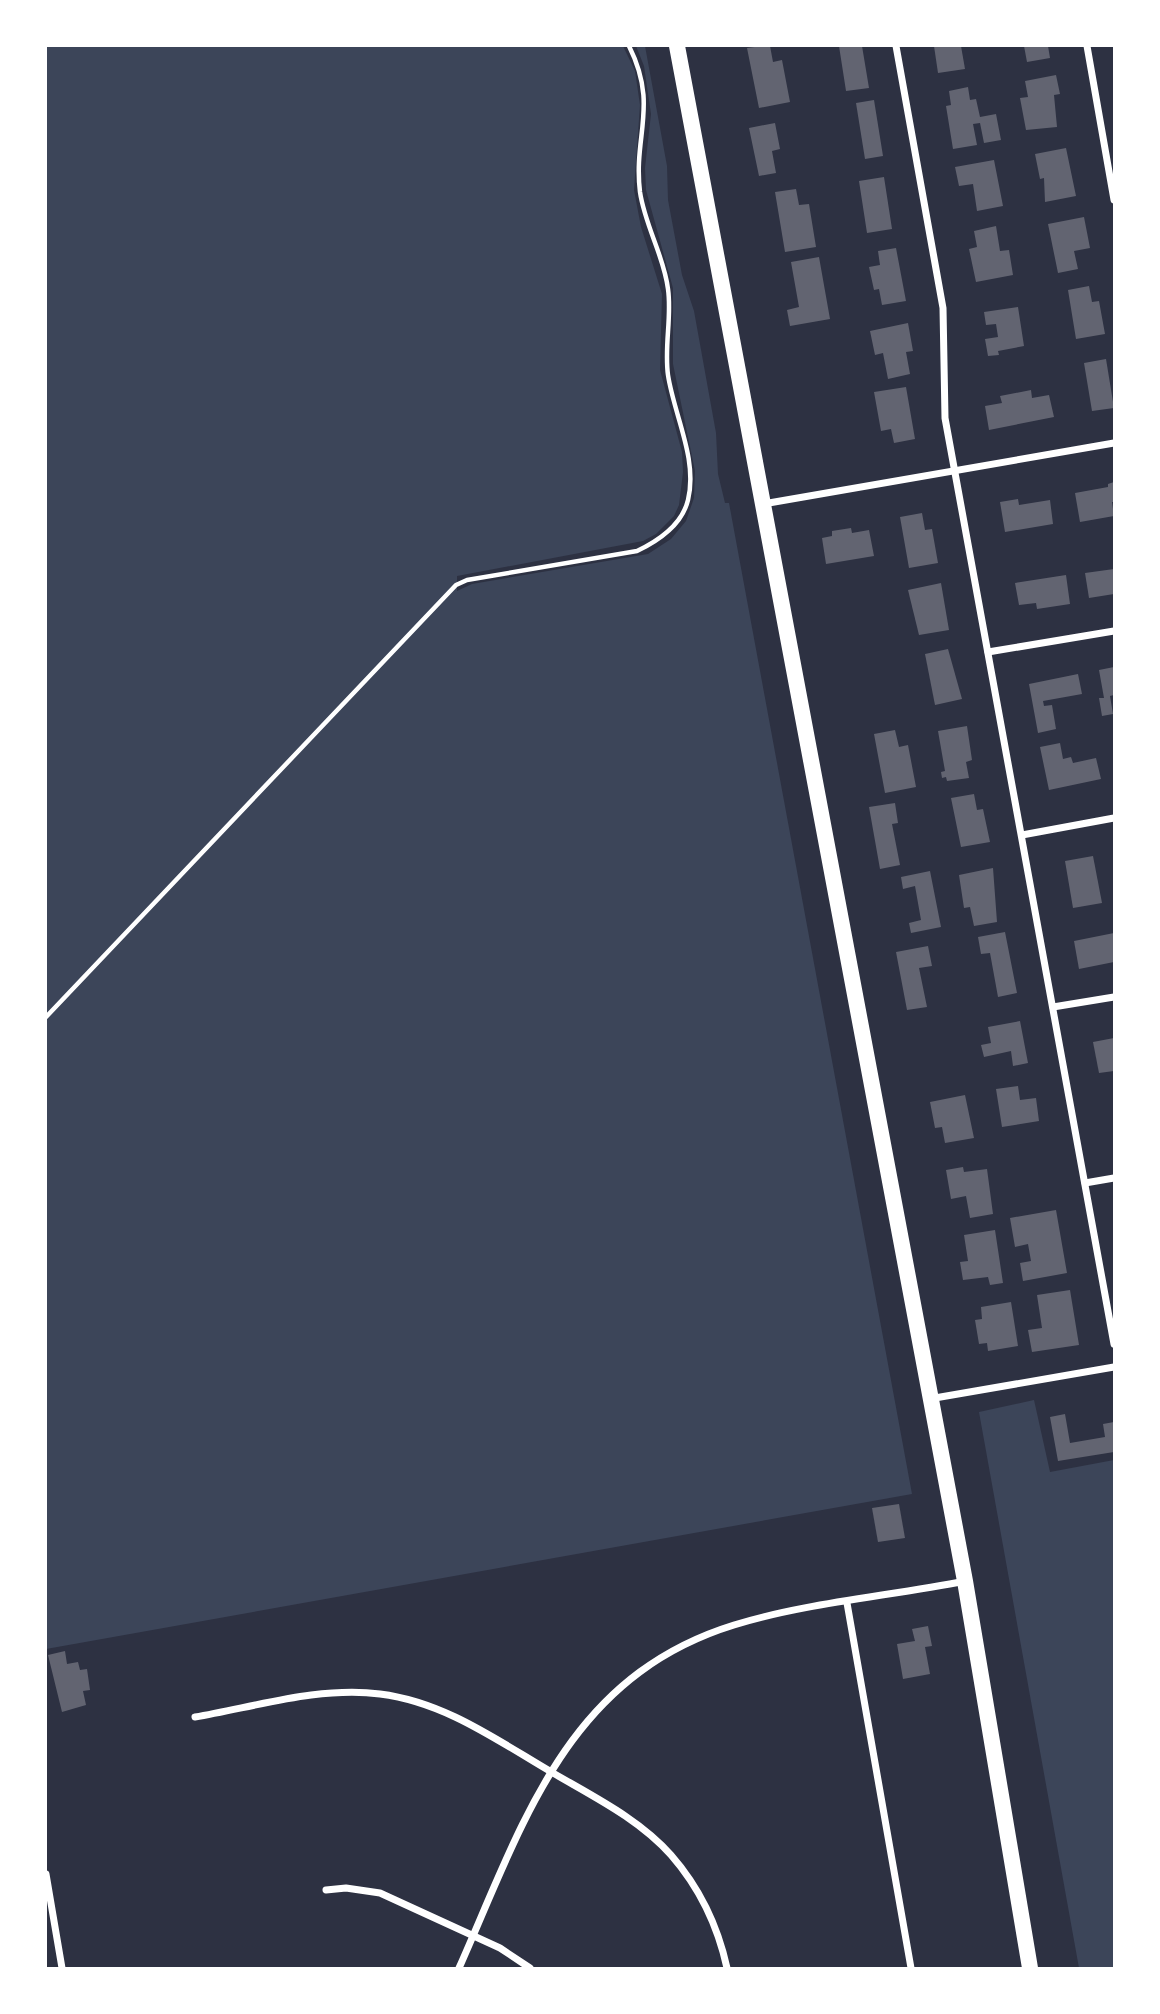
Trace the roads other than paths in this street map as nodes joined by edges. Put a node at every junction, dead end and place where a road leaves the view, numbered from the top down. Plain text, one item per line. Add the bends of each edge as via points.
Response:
1 (629, 46) edge
2 (677, 46) edge
3 (896, 46) edge
4 (1087, 46) edge
5 (1115, 200) edge
6 (1115, 443) edge
7 (955, 471) junction
8 (762, 504) junction
9 (1115, 631) edge
10 (988, 652) junction
11 (1115, 818) edge
12 (1022, 835) junction
13 (1115, 997) edge
14 (1053, 1007) junction
15 (46, 1017) edge
16 (1115, 1178) edge
17 (1085, 1183) junction
18 (1115, 1344) edge
19 (1115, 1367) edge
20 (929, 1399) junction
21 (965, 1581) junction
22 (847, 1603) junction
23 (195, 1717) dead end
24 (550, 1771) junction
25 (46, 1874) edge
26 (326, 1890) dead end
27 (473, 1936) junction
28 (62, 1969) edge
29 (458, 1969) edge
30 (530, 1969) edge
31 (727, 1969) edge
32 (911, 1969) edge
33 (1030, 1969) edge

1 - 15 lane via 641,73 645,101 640,193 668,290 668,375 688,462 688,502 679,518 655,543 636,551 456,585
2 - 8 main road
3 - 7 street via 943,308 945,418
4 - 5 street
6 - 7 street
7 - 8 street
7 - 10 street
8 - 20 main road
9 - 10 street
10 - 12 street
11 - 12 street
12 - 14 street
13 - 14 street
14 - 17 street
16 - 17 street
17 - 18 street
19 - 20 street
20 - 21 main road
21 - 22 street
21 - 33 main road
22 - 24 street via 734,1625 677,1649 611,1695 584,1722
22 - 32 street
23 - 24 street via 326,1694 378,1693 448,1713
24 - 27 street
24 - 31 street via 629,1819 670,1855 702,1900
25 - 28 street
26 - 27 street via 380,1893
27 - 29 street
27 - 30 street via 519,1958

